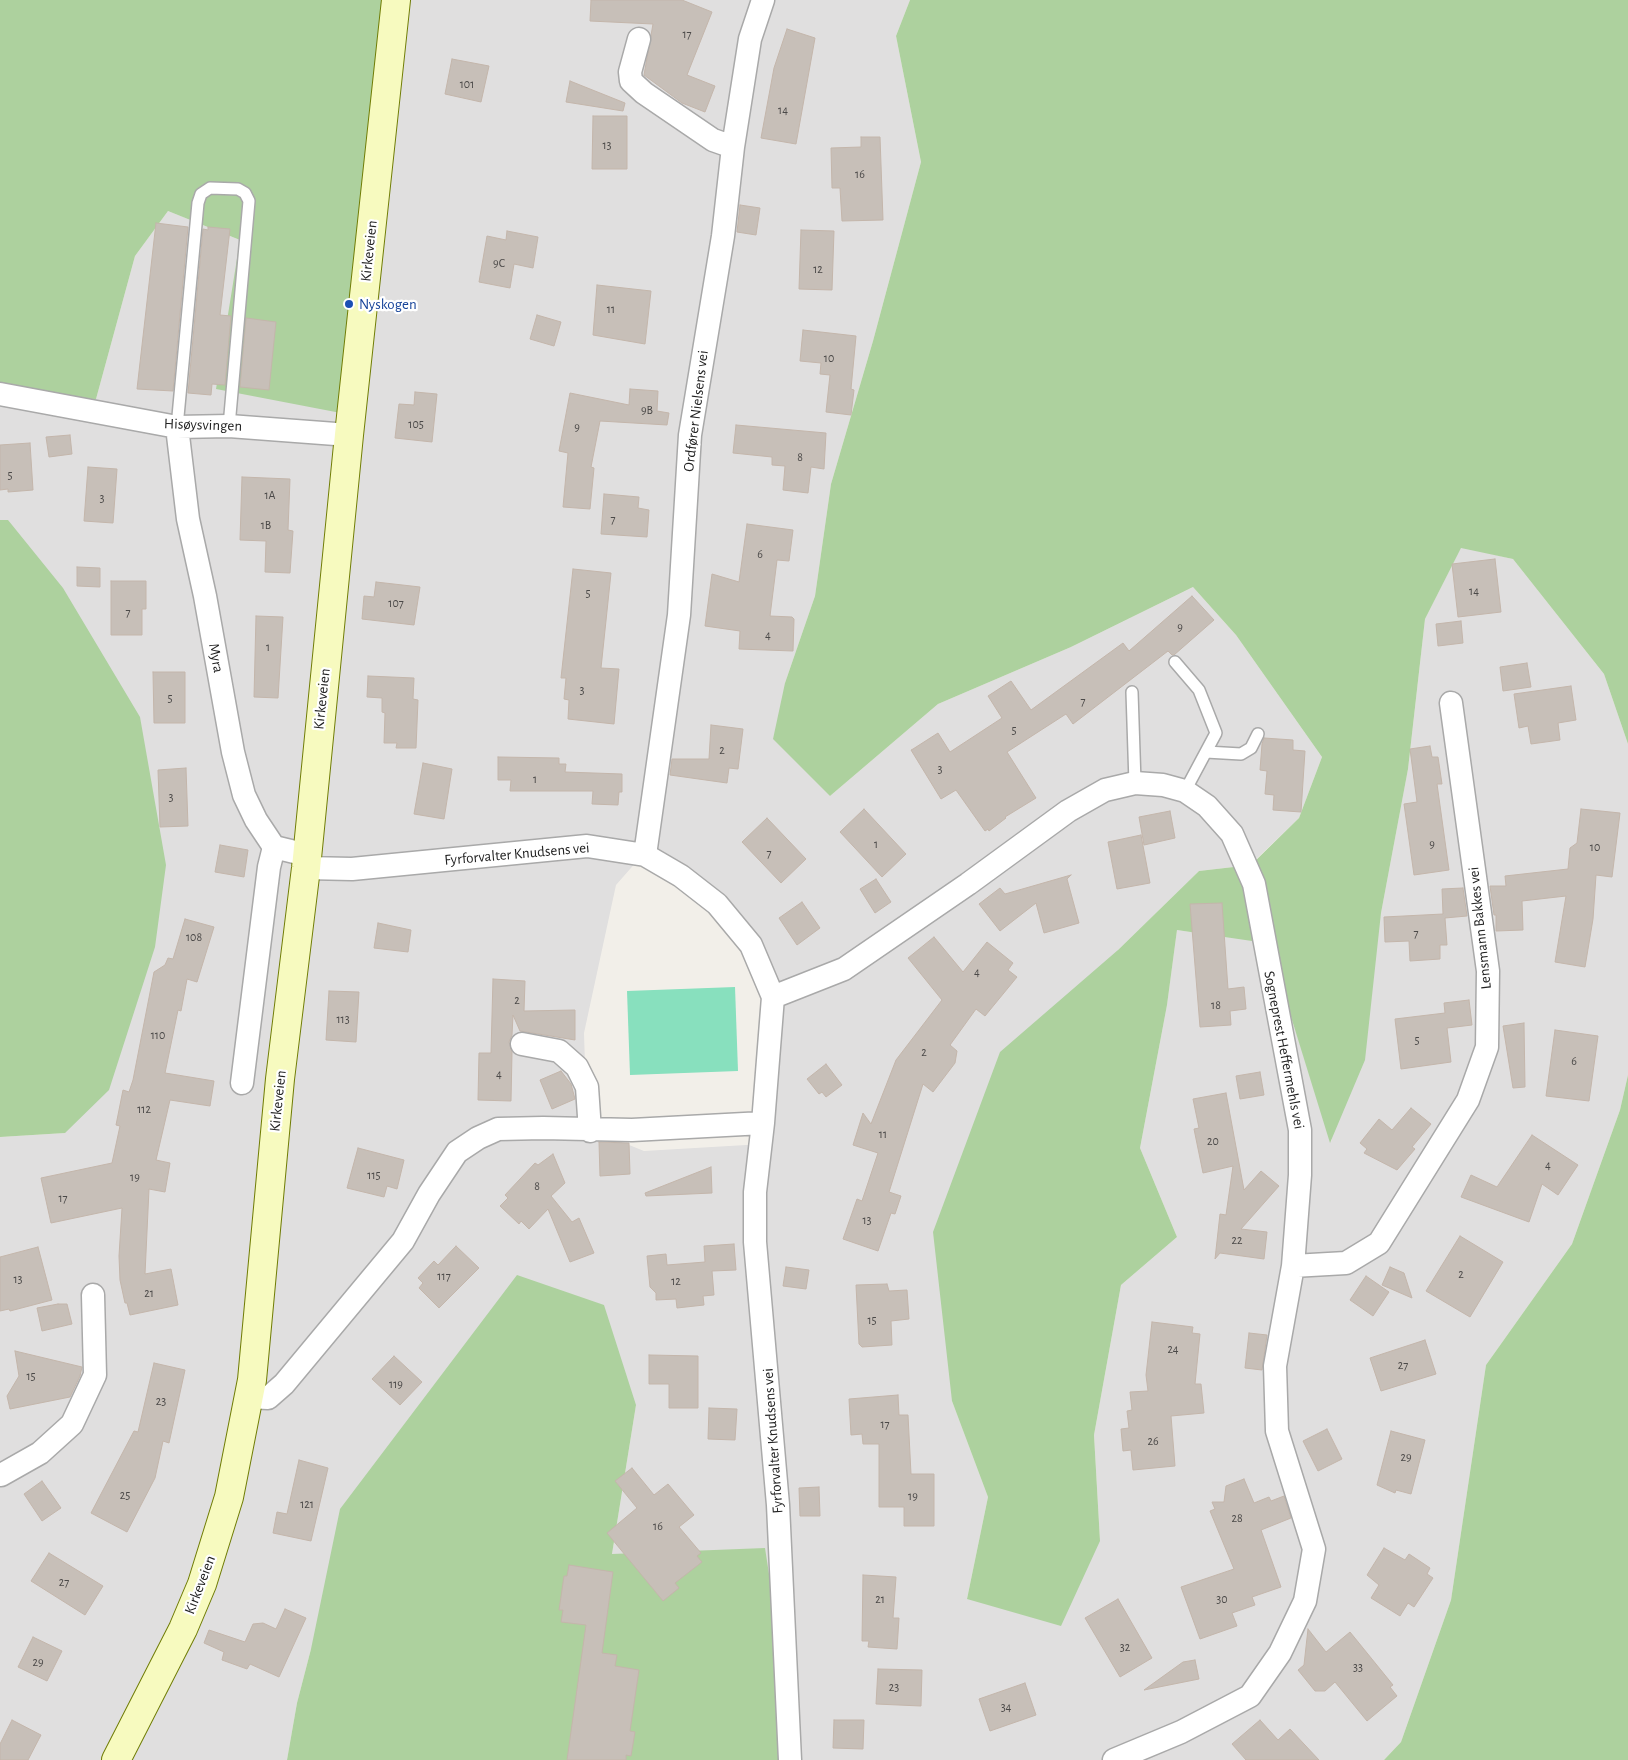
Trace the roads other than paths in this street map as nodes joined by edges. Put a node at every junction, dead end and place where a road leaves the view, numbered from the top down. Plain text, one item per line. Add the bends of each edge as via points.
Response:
1 (396, 0) edge
2 (763, 0) edge
3 (639, 39) dead end
4 (733, 147) junction
5 (0, 394) edge
6 (229, 426) junction
7 (177, 427) junction
8 (349, 435) junction
9 (1175, 662) dead end
10 (1132, 692) dead end
11 (1452, 703) dead end
12 (1258, 734) dead end
13 (1206, 752) junction
14 (1135, 783) junction
15 (1185, 791) junction
16 (274, 847) junction
17 (645, 855) junction
18 (306, 861) junction
19 (773, 997) junction
20 (522, 1044) dead end
21 (242, 1083) dead end
22 (763, 1123) junction
23 (590, 1130) junction
24 (1293, 1266) junction
25 (93, 1296) dead end
26 (249, 1397) junction
27 (0, 1476) edge
28 (116, 1760) edge
29 (790, 1760) edge
30 (1114, 1760) edge

1 - 8 main road, Kirkeveien
2 - 4 street, Ordfører Nielsens vei via 750,39
3 - 4 street via 630,72 631,81 713,140
4 - 17 street, Ordfører Nielsens vei via 723,236 690,435 679,615
5 - 7 street, Hisøysvingen
6 - 7 street, Hisøysvingen
6 - 7 lane via 248,201 246,193 238,190 210,188 201,194 198,203
6 - 8 street, Hisøysvingen
7 - 16 street, Myra via 188,519 233,752 244,795
8 - 18 main road, Kirkeveien
9 - 13 lane via 1199,690 1216,733
10 - 14 lane
11 - 24 street, Lensmann Bakkes vei via 1488,970 1488,1047 1468,1100 1378,1243 1346,1263
12 - 13 lane via 1251,748 1241,754
13 - 15 lane
14 - 15 street, Sogneprest Heffermehls vei
14 - 19 street, Sogneprest Heffermehls vei via 1105,790 1068,810 844,969
15 - 24 street, Sogneprest Heffermehls vei via 1207,806 1232,834 1254,884 1300,1130
16 - 18 street
16 - 21 street
17 - 18 street, Fyrforvalter Knudsens vei via 587,846 352,869
17 - 19 street, Fyrforvalter Knudsens vei via 681,876 716,904 751,945
18 - 26 main road, Kirkeveien via 280,1079
19 - 22 street, Fyrforvalter Knudsens vei
20 - 23 street via 558,1051 577,1067 587,1087
22 - 23 street
22 - 29 street, Fyrforvalter Knudsens vei via 755,1192 755,1242 778,1505
23 - 26 street via 498,1129 457,1152 403,1241 284,1384 268,1398
24 - 30 street, Sogneprest Heffermehls vei via 1275,1366 1278,1431 1314,1548 1305,1602 1280,1653 1250,1696 1181,1732
25 - 27 street via 95,1375 72,1424 40,1453
26 - 28 main road, Kirkeveien via 229,1497 202,1584 183,1629

